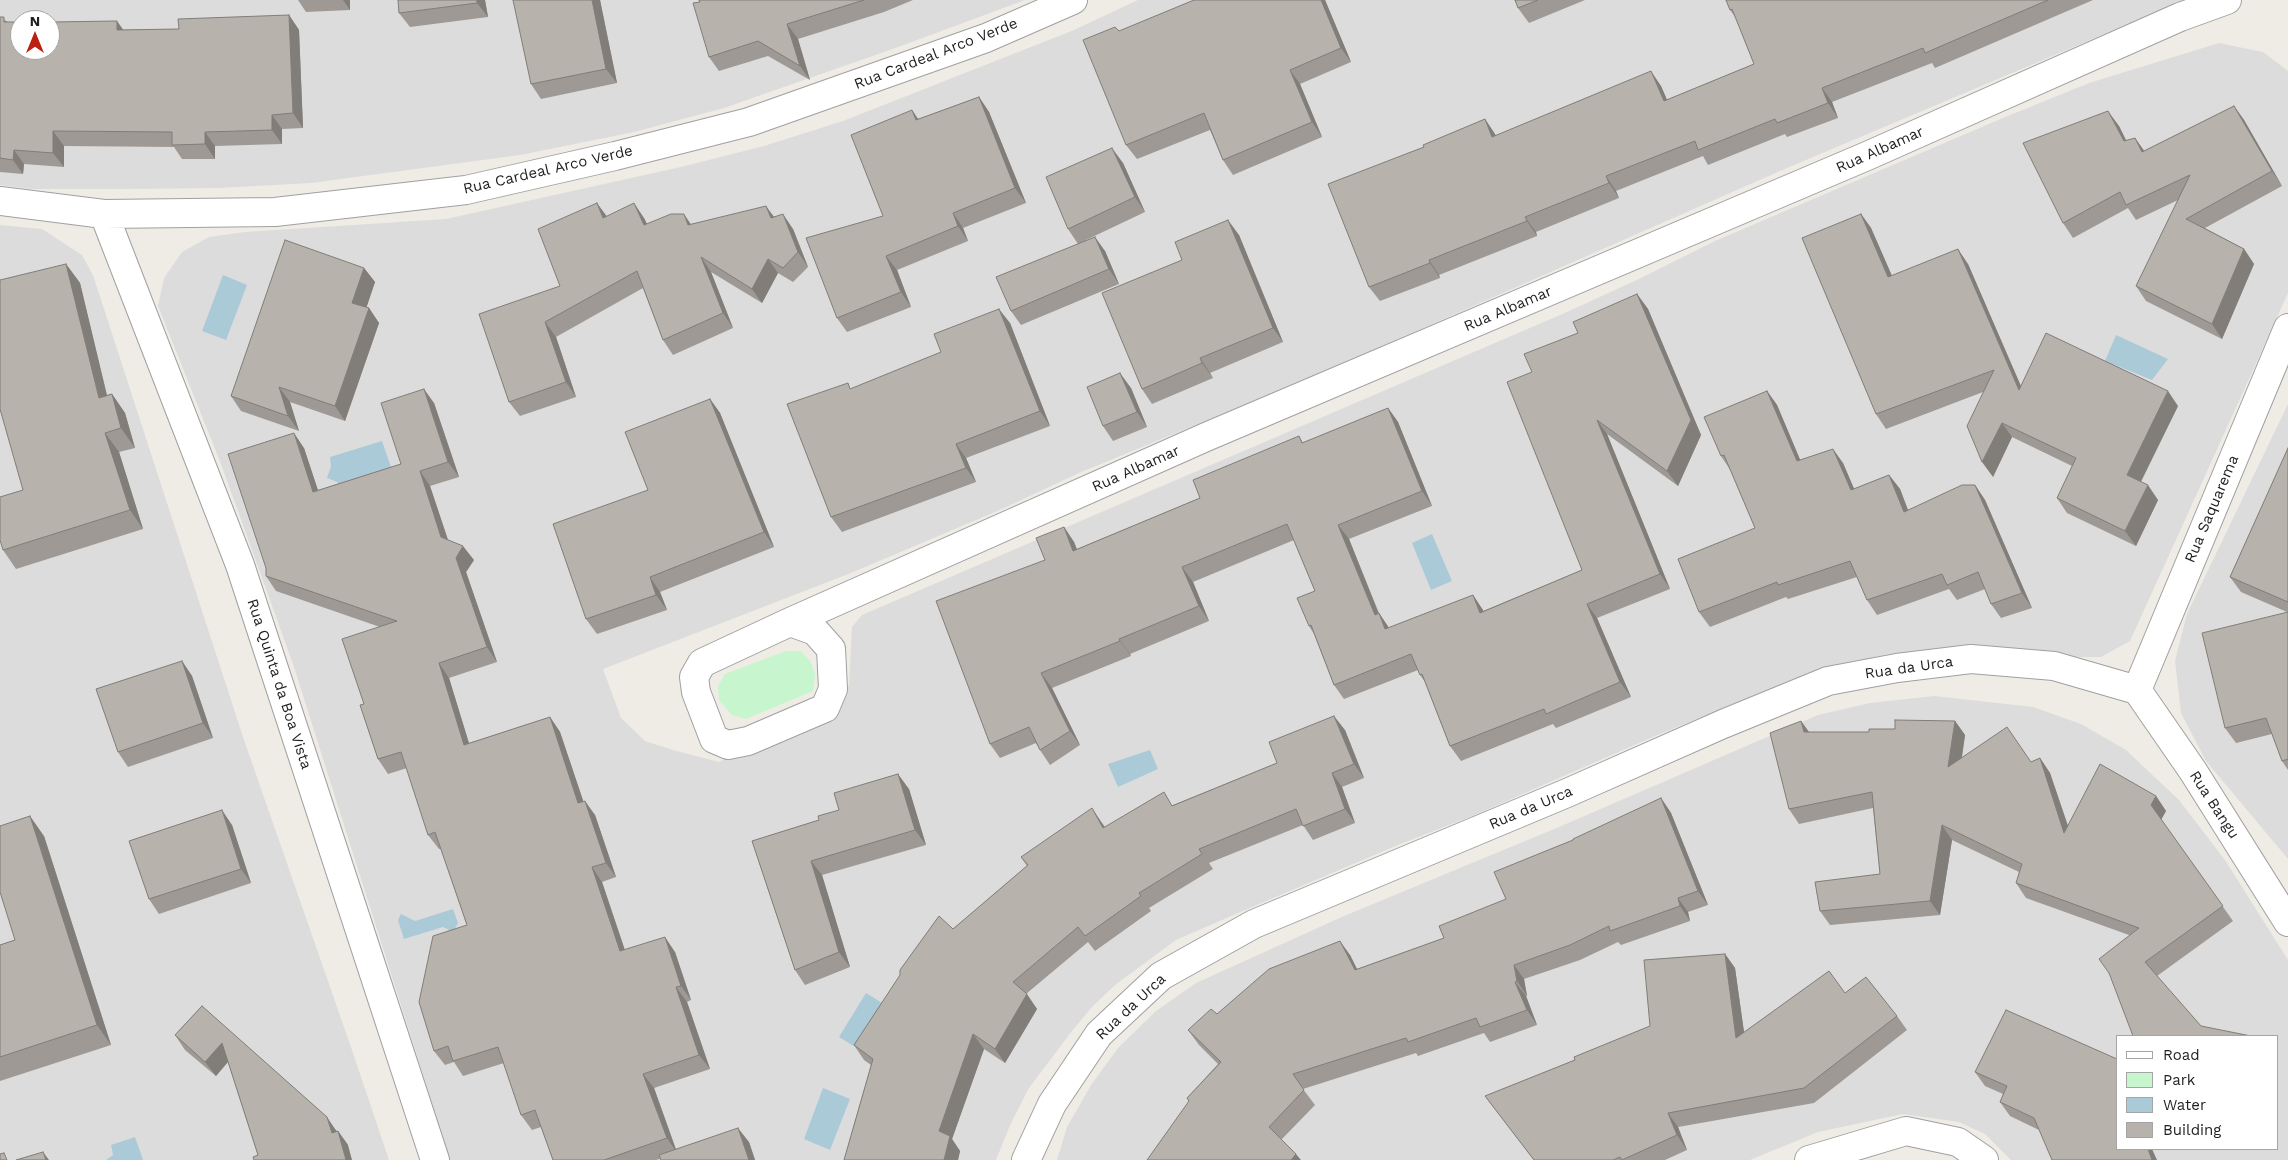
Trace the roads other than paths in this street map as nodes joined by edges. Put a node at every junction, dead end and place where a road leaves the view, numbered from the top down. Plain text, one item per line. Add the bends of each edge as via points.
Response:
1 (1073, 0) edge
2 (2227, 0) edge
3 (0, 201) edge
4 (104, 214) junction
5 (2288, 328) edge
6 (790, 622) junction
7 (2137, 690) junction
8 (2288, 922) edge
9 (435, 1160) edge
10 (1026, 1160) edge
11 (1809, 1160) edge
12 (1984, 1160) edge

1 - 4 street, Rua Cardeal Arco Verde via 986,38 749,122 466,190 275,212
2 - 6 street, Rua Albamar via 1206,437
3 - 4 street, Rua Cardeal Arco Verde
4 - 9 street, Rua Quinta da Boa Vista via 240,565
5 - 7 street, Rua Saquarema
6 - 6 street, Rua Albamar via 814,631 831,649 833,689 825,708 748,741 728,744 714,739 696,692 694,677 702,662
7 - 8 street, Rua Bangu via 2193,770
7 - 10 street, Rua da Urca via 2054,666 1971,659 1828,681 1723,724 1254,924 1161,976 1099,1034 1052,1104
11 - 12 street via 1906,1131 1958,1142

